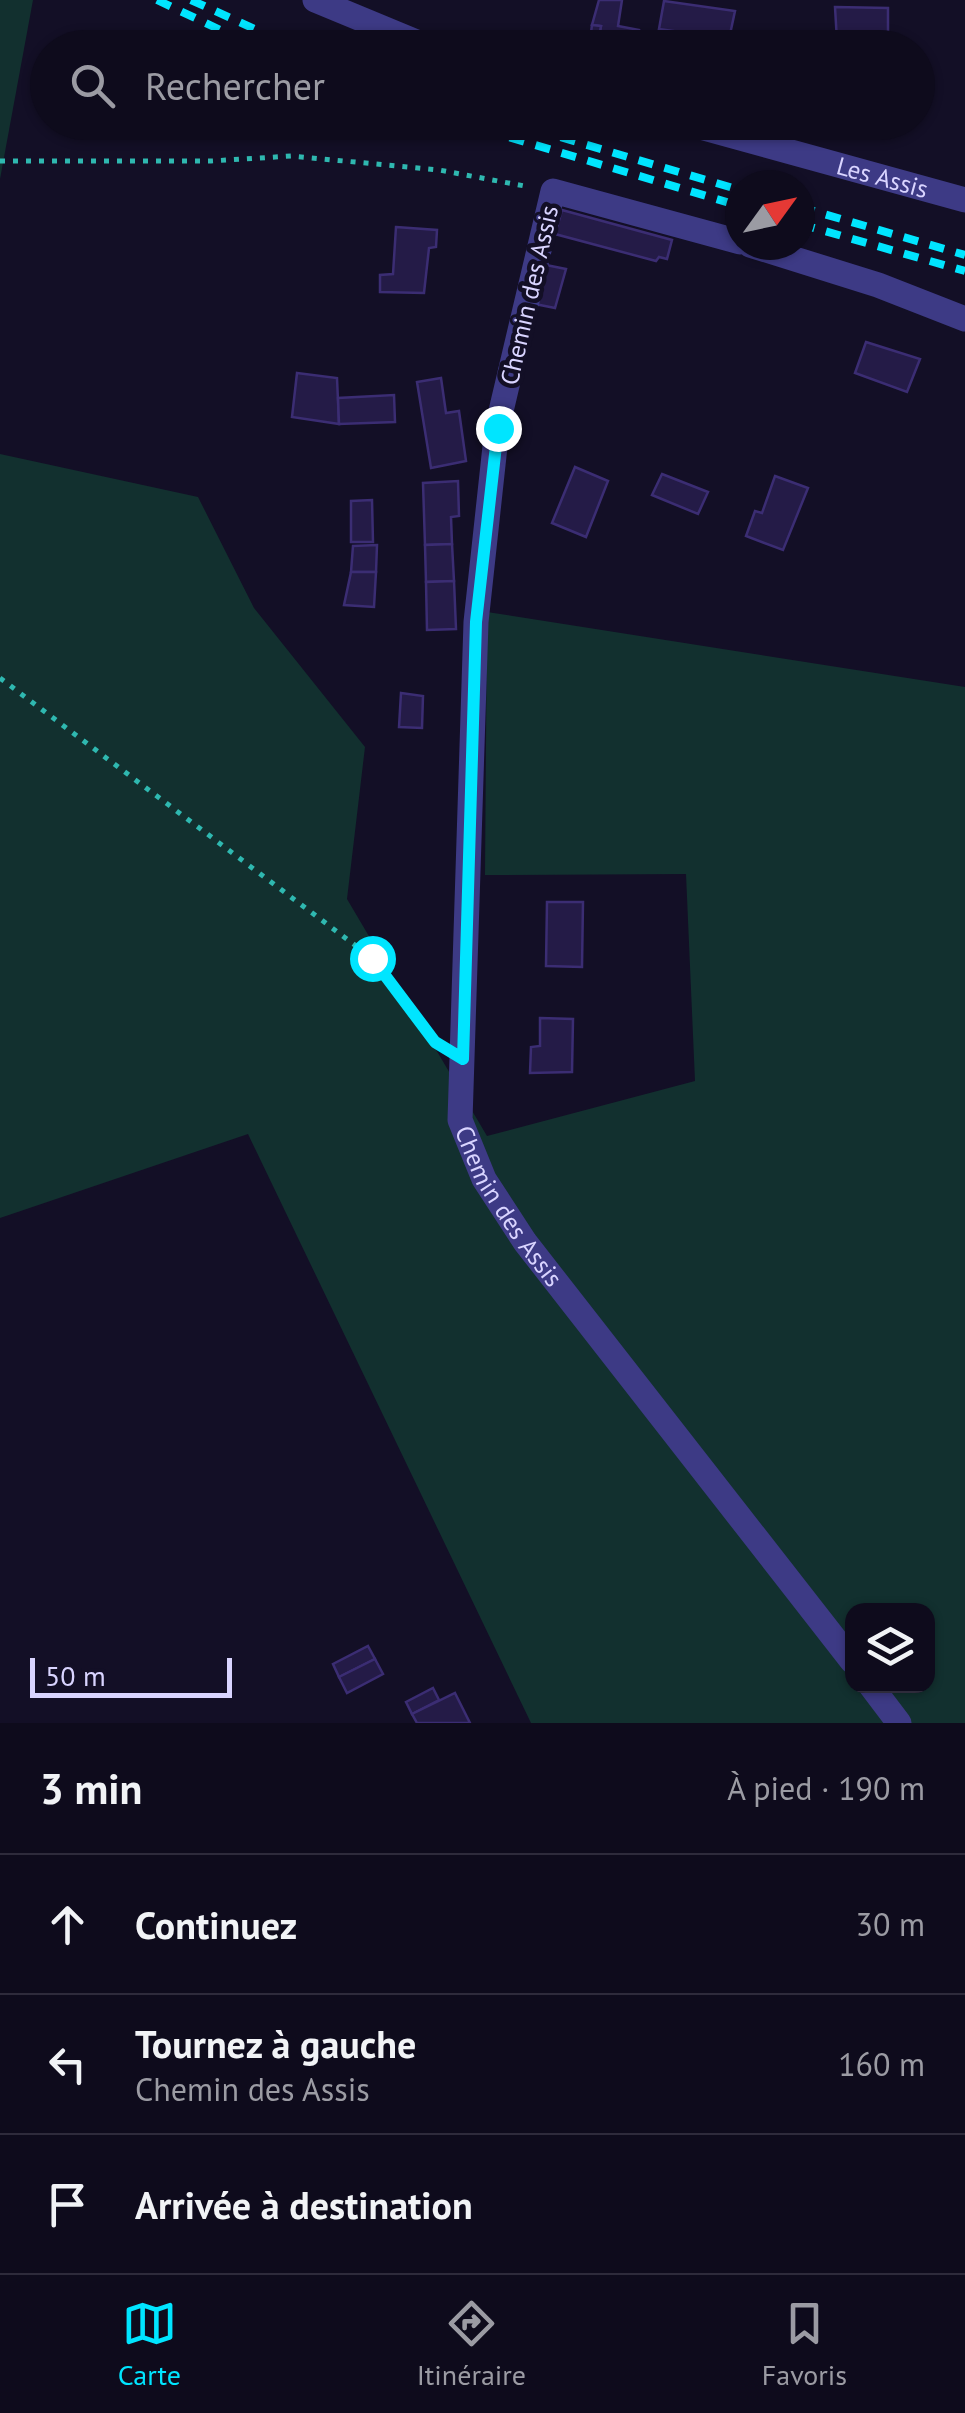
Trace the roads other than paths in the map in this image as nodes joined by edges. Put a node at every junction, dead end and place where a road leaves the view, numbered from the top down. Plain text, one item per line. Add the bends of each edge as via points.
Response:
1 (315, 0) edge
2 (387, 30) edge
3 (747, 140) edge
4 (965, 200) edge
5 (725, 238) edge
6 (798, 260) edge
7 (965, 319) edge
8 (845, 1652) edge
9 (876, 1693) edge
10 (899, 1723) edge

1 - 2 street
3 - 4 street, Les Assis
5 - 8 street, Chemin des Assis via 553,191 498,428 476,622 460,1120 484,1179 524,1242
6 - 7 street
9 - 10 street

